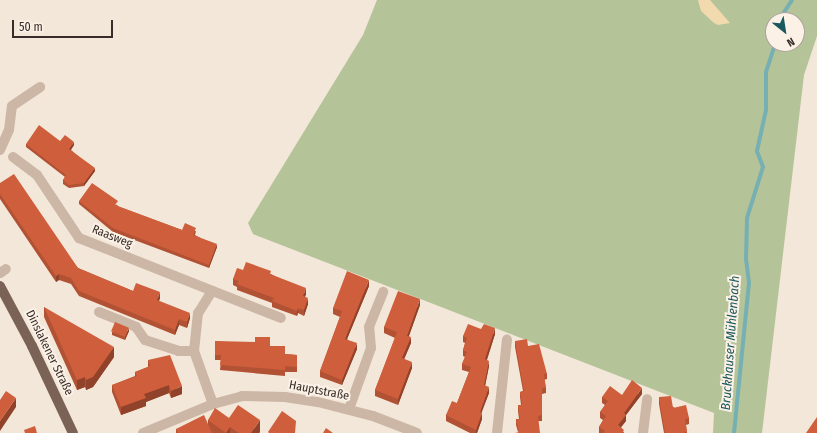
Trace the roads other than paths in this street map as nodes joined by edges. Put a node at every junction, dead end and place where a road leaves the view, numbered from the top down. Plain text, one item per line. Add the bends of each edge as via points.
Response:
1 (40, 87) dead end
2 (0, 150) edge
3 (13, 157) dead end
4 (0, 286) edge
5 (212, 291) junction
6 (384, 292) dead end
7 (99, 312) dead end
8 (281, 318) dead end
9 (507, 340) dead end
10 (194, 350) junction
11 (647, 399) dead end
12 (213, 404) junction
13 (349, 409) junction
14 (73, 433) edge
15 (144, 433) edge
16 (417, 433) edge
17 (497, 433) edge
18 (643, 433) edge

1 - 2 street via 12,106 9,130
3 - 5 street, Raasweg via 37,176 79,238
4 - 14 main road, Dinslakener Straße
5 - 8 street, Raasweg
5 - 10 street via 197,318
6 - 13 street via 369,327 371,348
7 - 10 street via 136,327 145,340 178,352
9 - 17 street
10 - 12 street
11 - 18 street
12 - 13 street, Hauptstraße via 242,396 285,397
12 - 15 street, Hauptstraße
13 - 16 street, Hauptstraße

